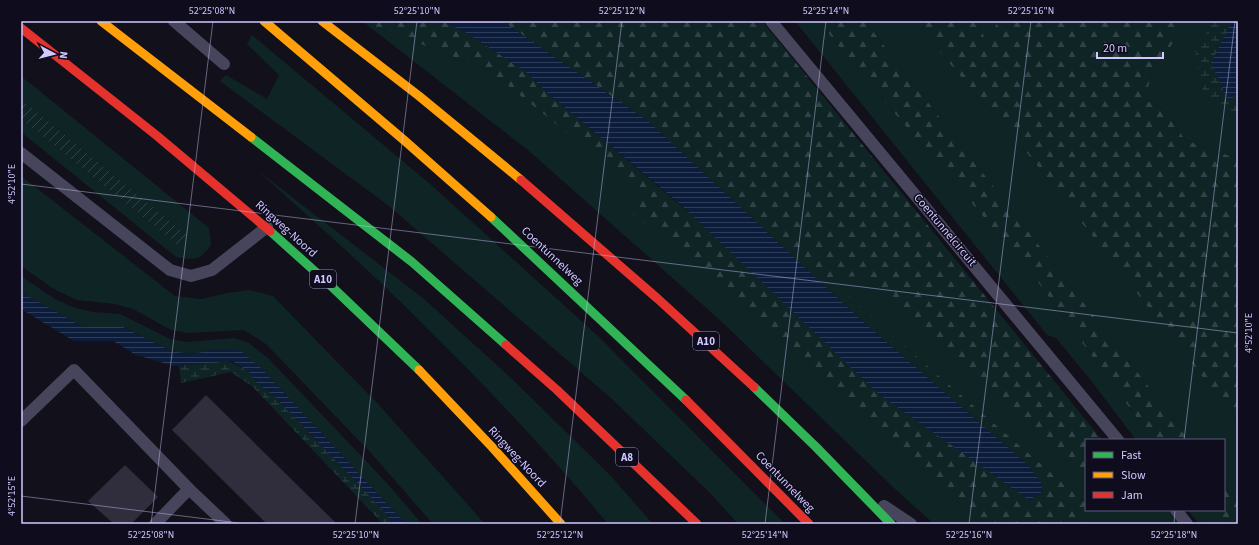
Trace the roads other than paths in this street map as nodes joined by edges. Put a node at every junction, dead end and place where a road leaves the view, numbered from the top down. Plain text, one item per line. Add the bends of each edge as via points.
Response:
1 (101, 21) edge
2 (174, 21) edge
3 (264, 21) edge
4 (322, 21) edge
5 (771, 21) edge
6 (21, 28) edge
7 (224, 64) dead end
8 (21, 153) edge
9 (266, 227) junction
10 (557, 390) junction
11 (21, 421) edge
12 (1117, 439) edge
13 (640, 483) dead end
14 (858, 488) junction
15 (189, 489) junction
16 (1177, 511) edge
17 (155, 524) edge
18 (226, 524) edge
19 (562, 524) edge
20 (697, 524) edge
21 (809, 524) edge
22 (891, 524) edge
23 (911, 524) edge
24 (1187, 524) edge

1 - 10 highway via 412,262
2 - 7 lane
3 - 21 highway, Coentunnelweg via 409,143 535,256 731,444
4 - 14 highway, A10 via 497,159 636,278 713,348
5 - 12 lane, Coentunnelcircuit
6 - 9 highway, Ringweg-Noord / A10 via 164,141
8 - 9 lane via 170,270 191,276 212,270
9 - 19 highway, Ringweg-Noord / A10 via 371,323 436,387
10 - 13 highway
10 - 20 highway, A8
11 - 15 lane via 74,370
14 - 22 highway, A10
14 - 23 lane
15 - 17 lane
15 - 18 lane
16 - 24 lane

